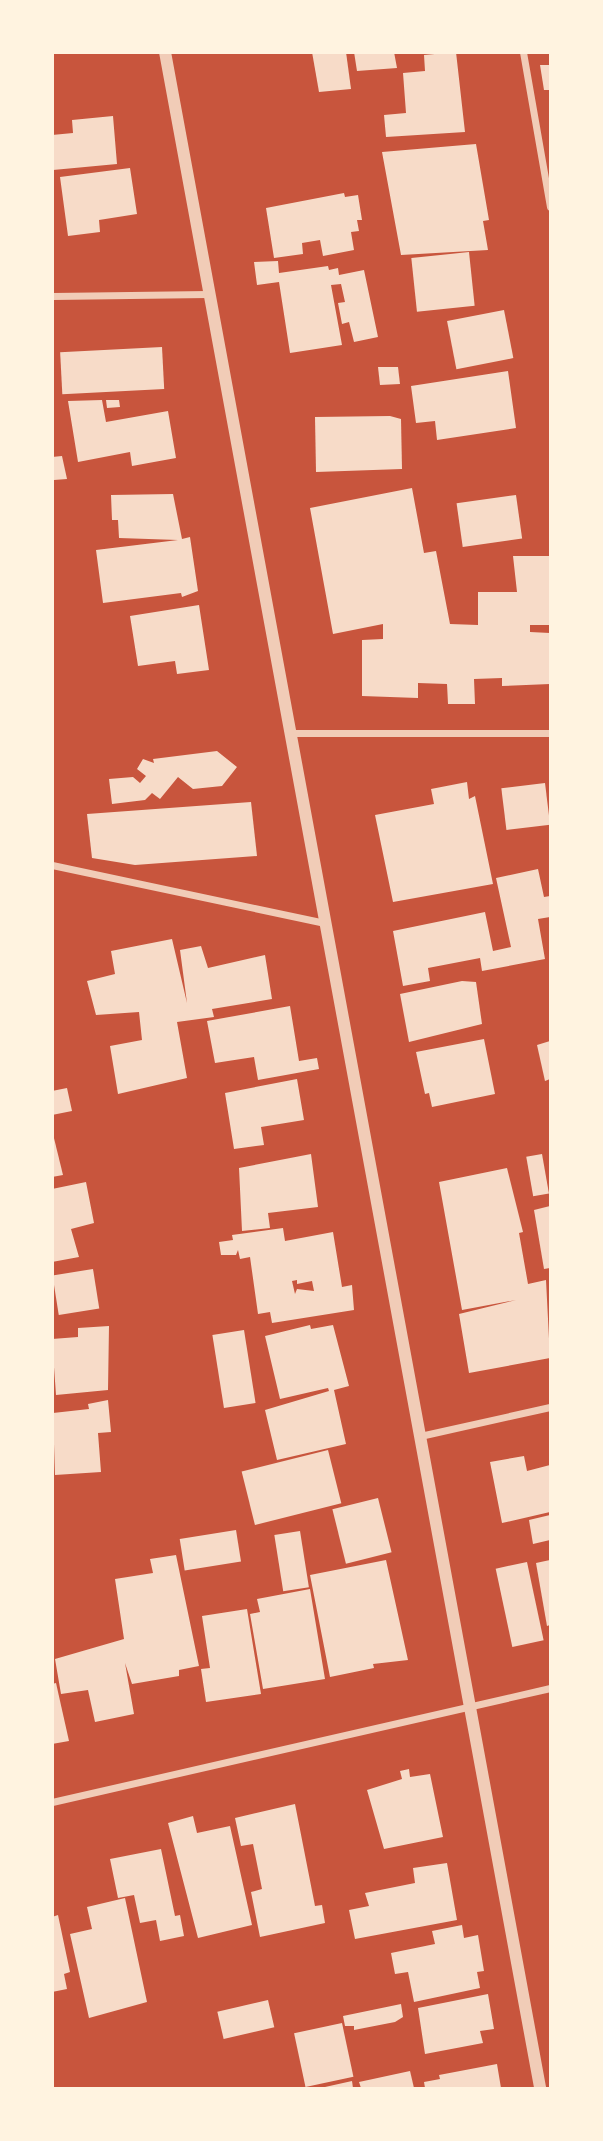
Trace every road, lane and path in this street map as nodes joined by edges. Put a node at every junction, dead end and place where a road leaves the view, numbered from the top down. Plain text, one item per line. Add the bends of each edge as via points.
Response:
1 (164, 52) edge
2 (523, 52) edge
3 (551, 207) edge
4 (208, 294) junction
5 (52, 296) edge
6 (290, 733) junction
7 (551, 733) edge
8 (52, 865) edge
9 (325, 923) junction
10 (551, 1406) edge
11 (420, 1436) junction
12 (551, 1688) edge
13 (470, 1707) junction
14 (52, 1802) edge
15 (551, 2086) edge
16 (540, 2088) edge

1 - 4 street
2 - 3 street
4 - 5 street
4 - 6 street
6 - 7 street
6 - 9 street
8 - 9 street
9 - 11 street
10 - 11 street
11 - 13 street
12 - 13 street
13 - 14 street
13 - 16 street
15 - 16 street

